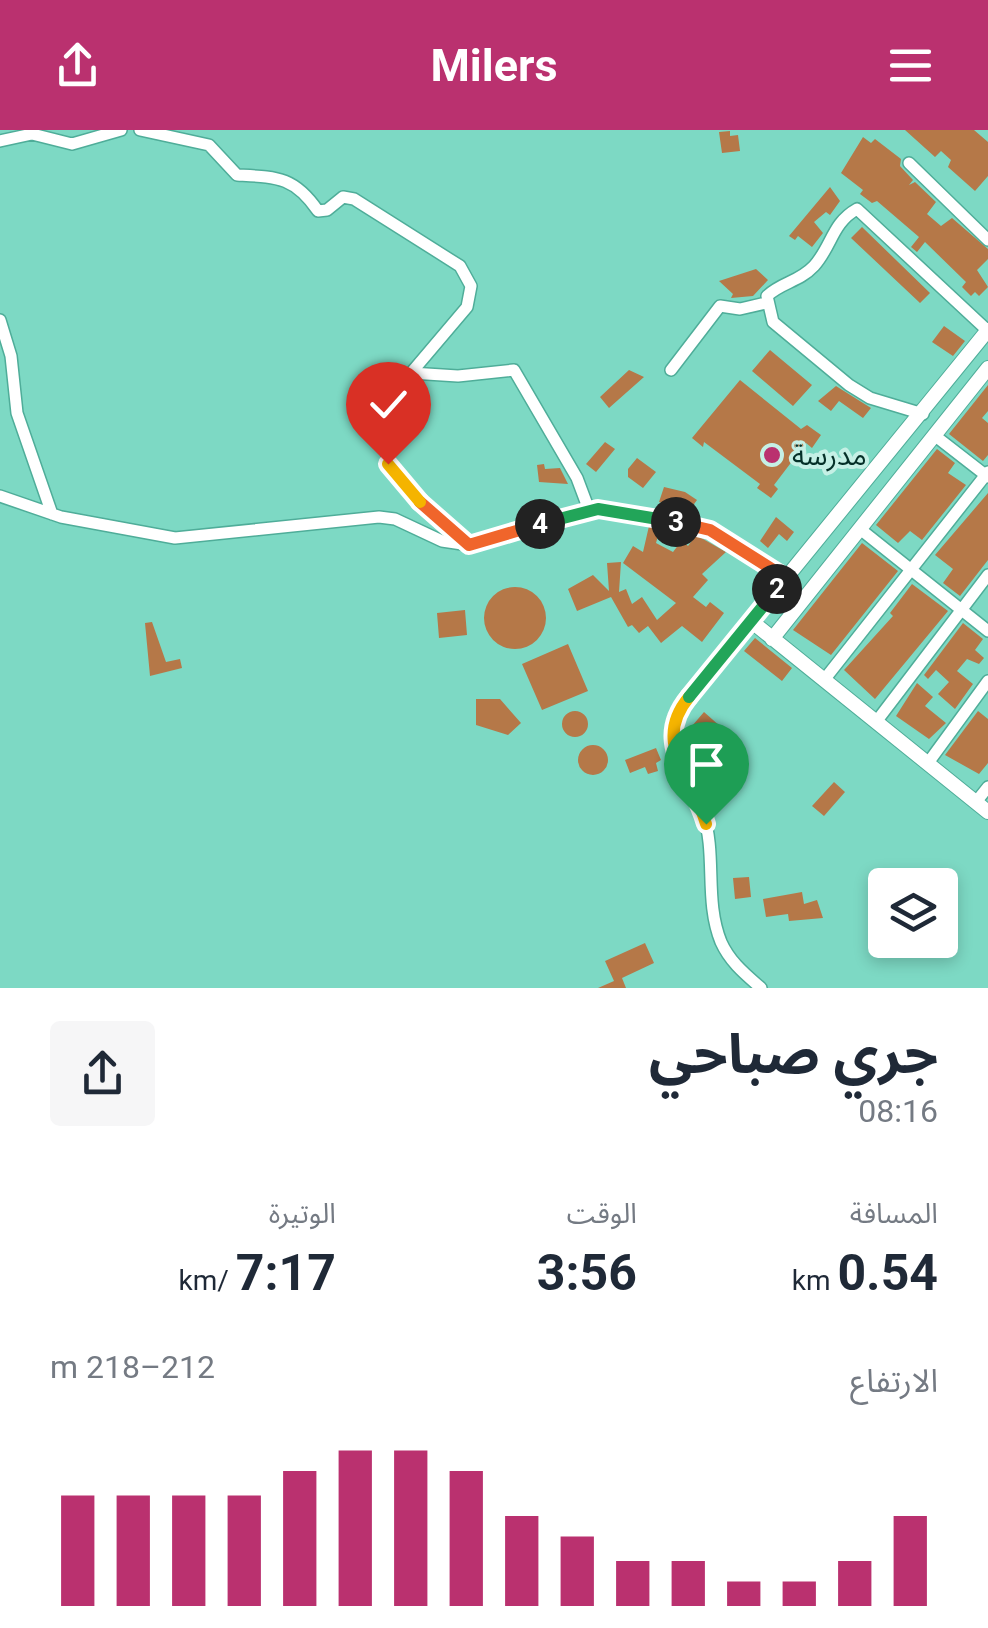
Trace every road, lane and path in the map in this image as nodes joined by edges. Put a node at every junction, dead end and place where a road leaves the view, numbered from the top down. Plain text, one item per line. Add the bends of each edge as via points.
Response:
1 (121, 130) edge
2 (140, 130) edge
3 (0, 141) edge
4 (910, 163) dead end
5 (988, 240) edge
6 (766, 304) junction
7 (0, 320) edge
8 (988, 331) edge
9 (988, 368) edge
10 (670, 370) dead end
11 (412, 373) junction
12 (923, 414) junction
13 (934, 435) junction
14 (987, 475) edge
15 (0, 496) edge
16 (589, 510) junction
17 (52, 514) junction
18 (860, 528) junction
19 (469, 545) junction
20 (914, 571) junction
21 (988, 575) edge
22 (786, 578) junction
23 (961, 610) junction
24 (750, 621) junction
25 (988, 631) edge
26 (772, 638) junction
27 (824, 680) junction
28 (988, 681) edge
29 (876, 722) junction
30 (928, 763) junction
31 (988, 787) edge
32 (982, 807) edge
33 (752, 985) edge

1 - 3 street via 72,144 32,134
2 - 11 street via 209,144 237,175 286,178 318,211 342,197 354,199 460,266 471,286 466,307
4 - 5 street
6 - 8 street via 778,286 796,282 816,264 838,221 857,209
6 - 10 street via 720,306
6 - 12 street via 772,322 849,385
7 - 17 street via 17,412
8 - 12 street
9 - 13 street
11 - 16 street via 458,376 511,368 568,461
11 - 19 street via 395,414 388,464 409,493
12 - 22 street
13 - 14 street
13 - 18 street
14 - 20 street
15 - 17 street
16 - 19 street
16 - 22 street via 703,526
17 - 19 street via 175,538 379,517 442,542
18 - 20 street
18 - 26 street
20 - 23 street
20 - 27 street
21 - 23 street
22 - 24 street
23 - 25 street
23 - 29 street
24 - 26 street
24 - 33 street via 676,712 671,732 706,824 716,925
26 - 27 street
27 - 29 street
28 - 30 street
29 - 30 street
30 - 32 street
31 - 32 street

